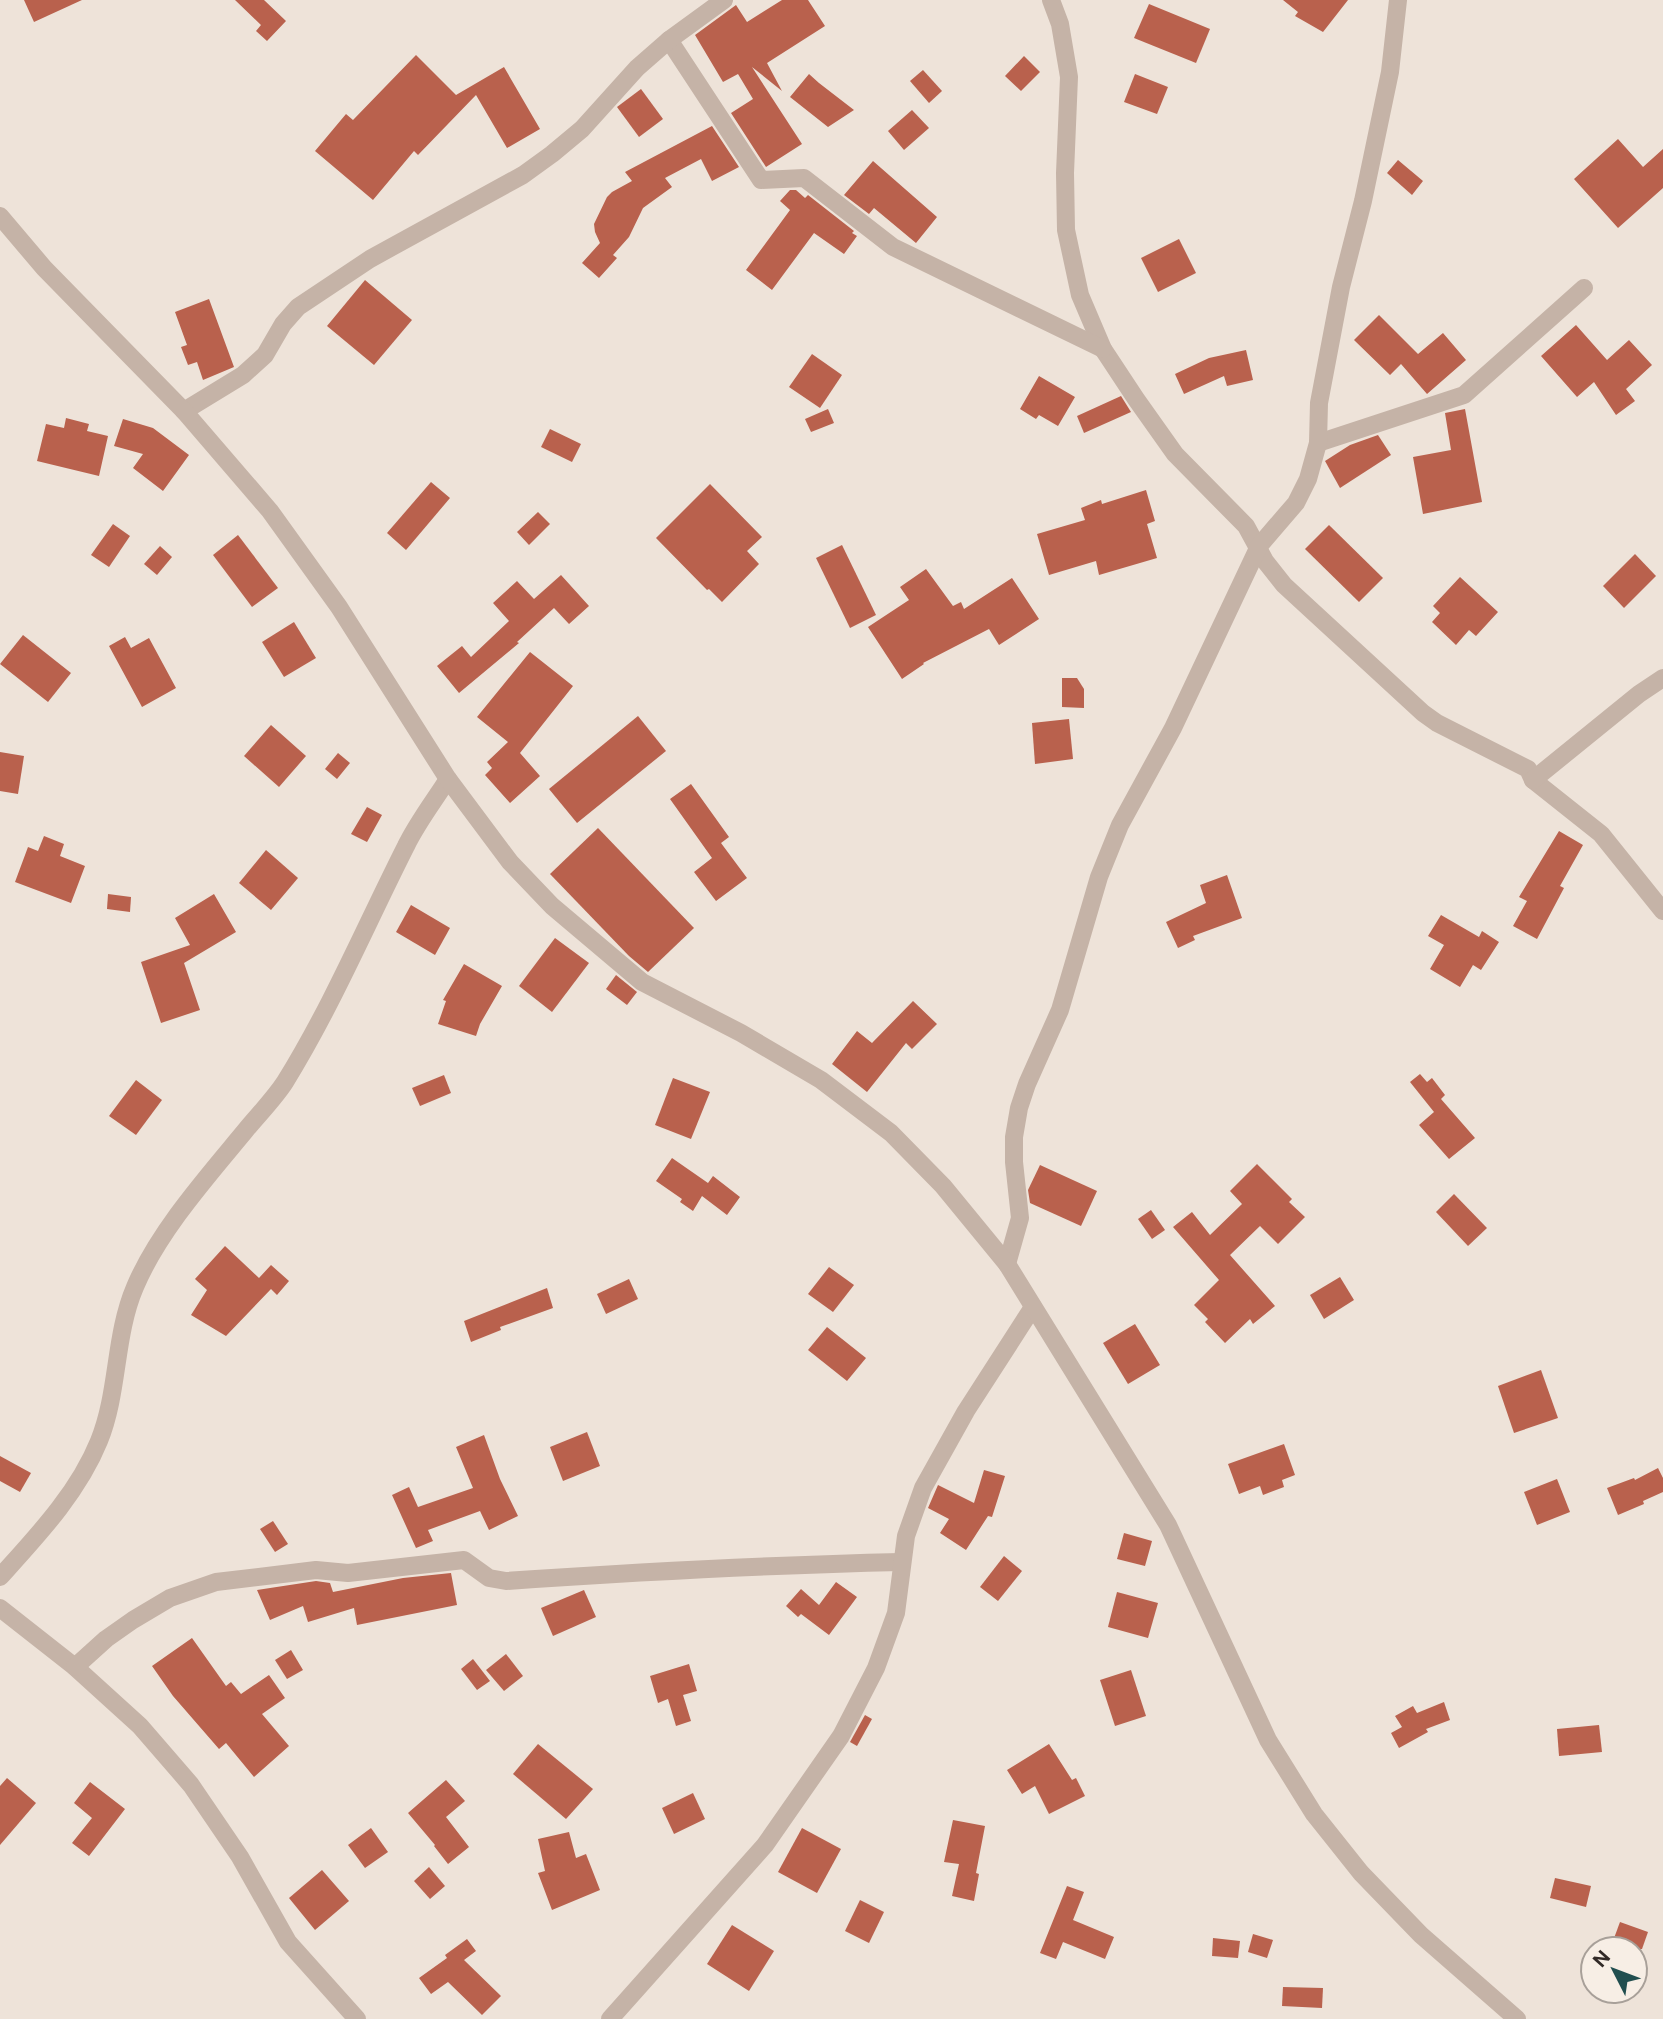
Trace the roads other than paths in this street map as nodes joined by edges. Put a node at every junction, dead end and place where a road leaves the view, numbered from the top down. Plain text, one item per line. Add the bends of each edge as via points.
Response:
1 (724, 0) edge
2 (1051, 0) edge
3 (1398, 0) edge
4 (669, 40) junction
5 (0, 216) edge
6 (1584, 288) dead end
7 (1102, 349) junction
8 (184, 411) junction
9 (1318, 443) junction
10 (1259, 546) junction
11 (1663, 678) edge
12 (448, 779) junction
13 (1532, 780) junction
14 (1663, 911) edge
15 (1007, 1264) junction
16 (1033, 1307) junction
17 (901, 1562) junction
18 (0, 1577) edge
19 (0, 1608) edge
20 (75, 1667) junction
21 (357, 2019) edge
22 (610, 2019) edge
23 (1517, 2019) edge

1 - 4 street
2 - 7 street via 1069,76 1066,230 1080,295
3 - 9 street via 1390,72 1340,287 1319,403
4 - 7 street via 761,180 804,178 893,247
4 - 8 street via 552,155 523,176 370,259 298,307 265,355 243,375
5 - 8 street via 44,268
6 - 9 street via 1464,395
7 - 10 street via 1175,453 1247,526
8 - 12 street via 270,512 339,607
9 - 10 street via 1296,503
10 - 13 street via 1284,584 1423,713 1528,769
10 - 15 street via 1173,728 1120,825 1099,877 1060,1010 1019,1108 1014,1161 1020,1218
11 - 13 street
12 - 15 street via 510,862 552,906 642,982 821,1080 891,1133 943,1186
12 - 18 street via 407,844 283,1086 203,1182 135,1286 120,1334 100,1440 80,1480
13 - 14 street via 1601,834
15 - 16 street
16 - 17 street via 923,1488
16 - 23 street via 1168,1525 1268,1740 1314,1814 1361,1873 1420,1934
17 - 20 street via 506,1581 489,1577 464,1560 216,1582 170,1598 133,1620
17 - 22 street via 896,1613 876,1668 841,1736 765,1845
19 - 20 street
20 - 21 street via 141,1726 191,1785 240,1857 288,1942

